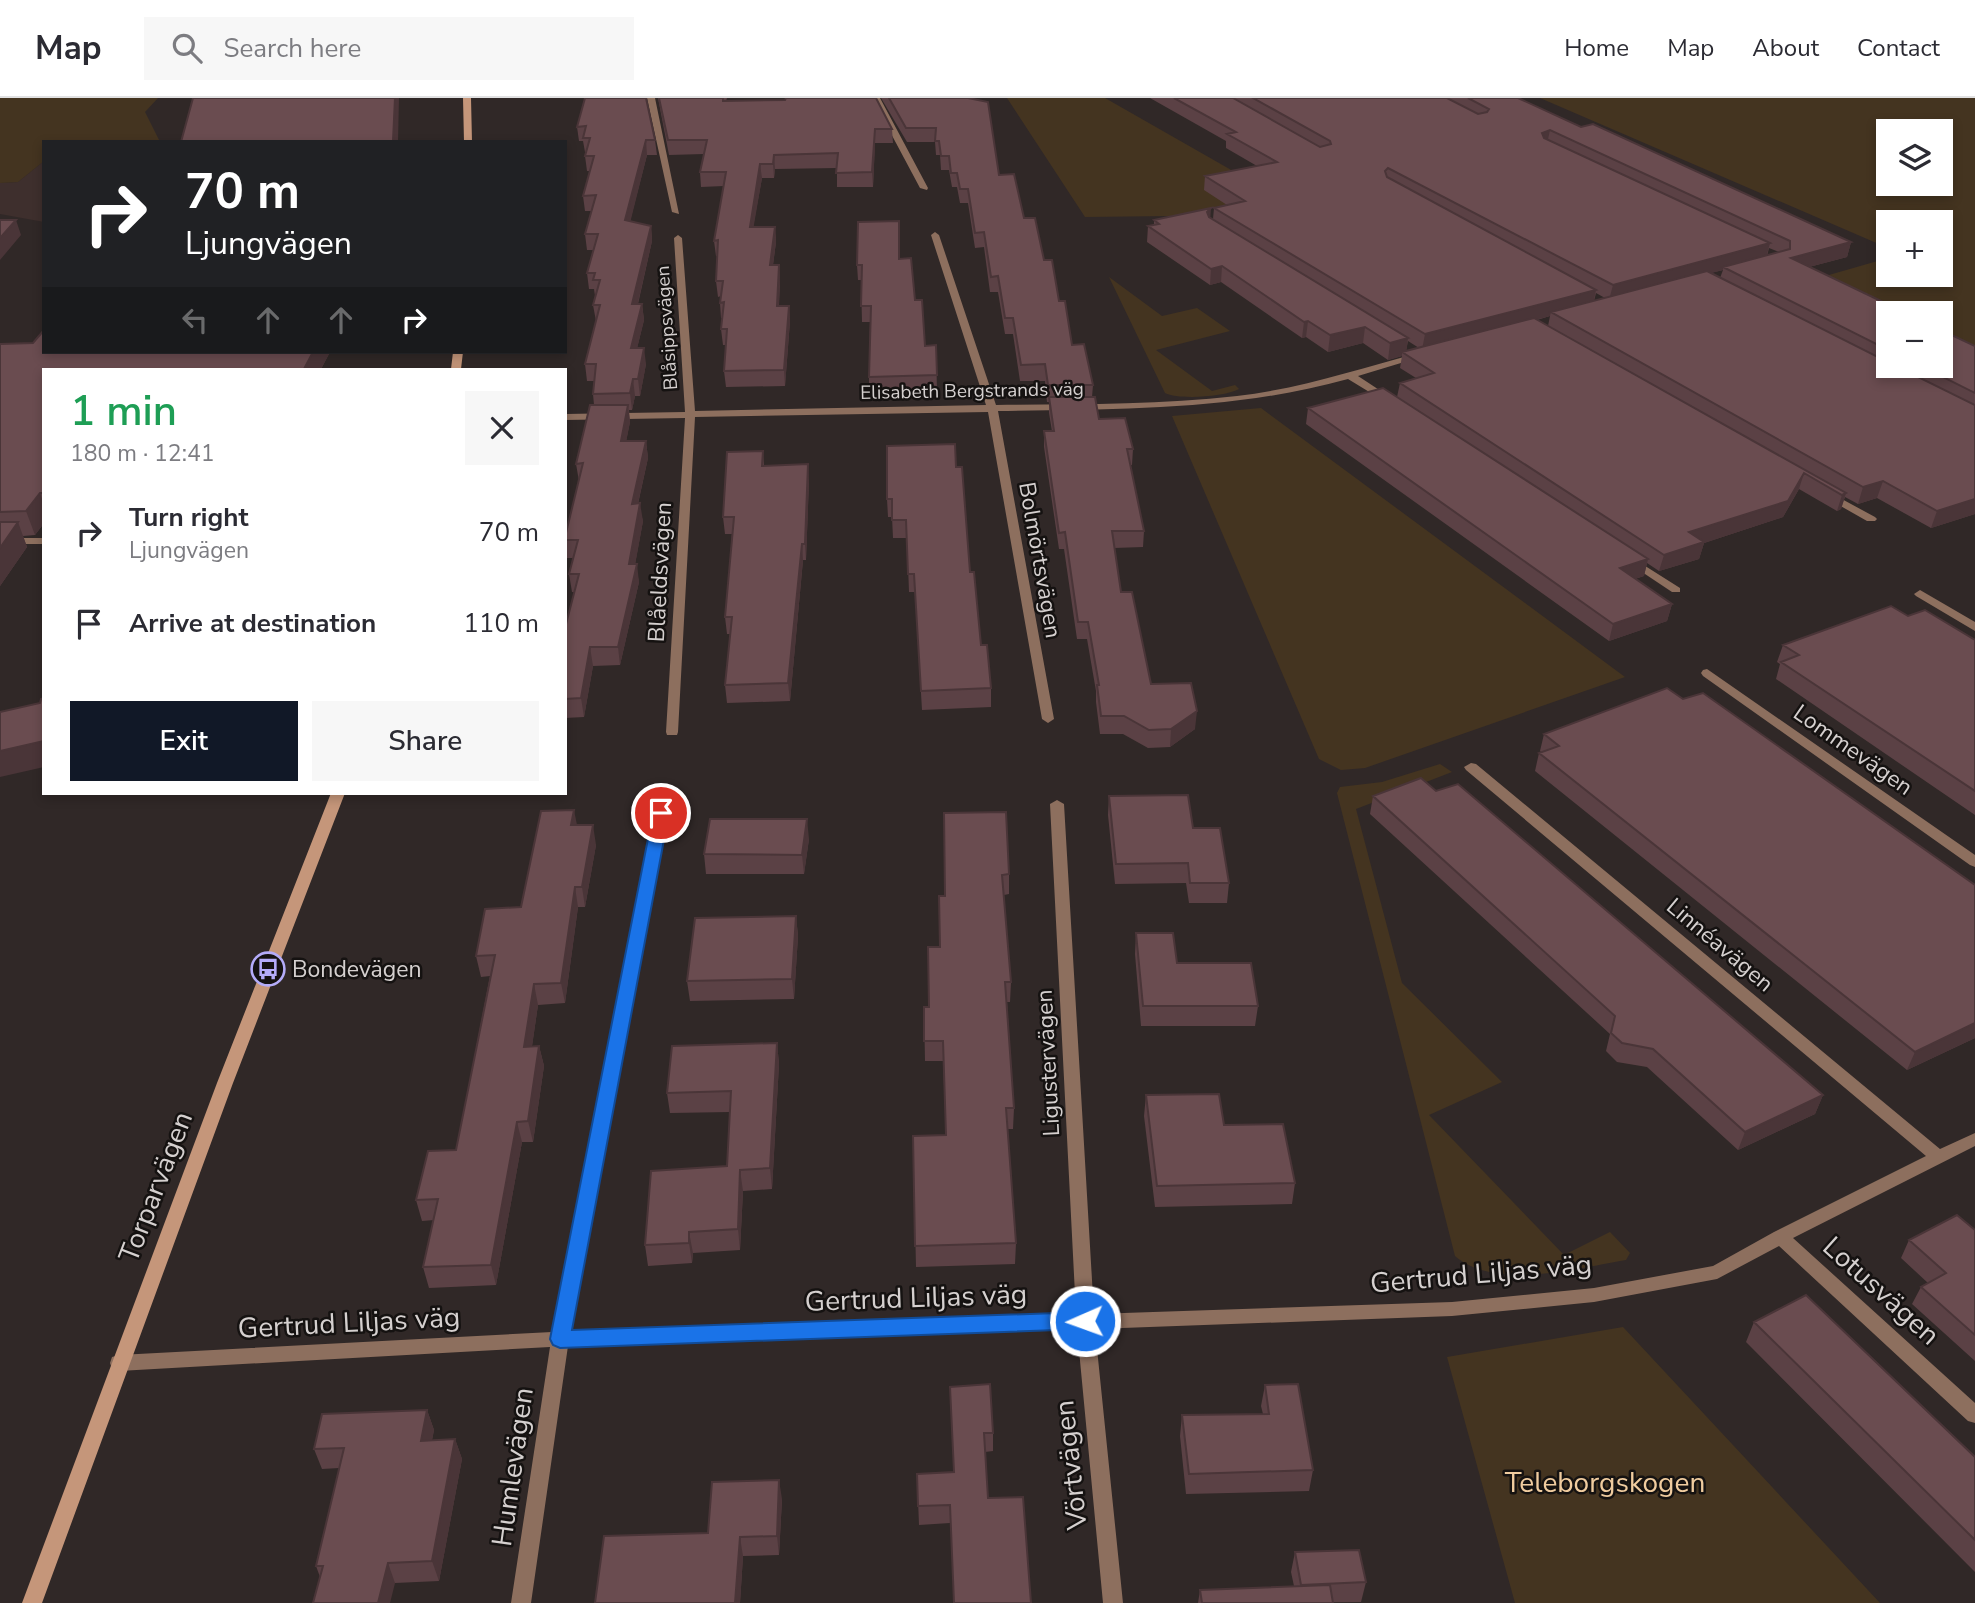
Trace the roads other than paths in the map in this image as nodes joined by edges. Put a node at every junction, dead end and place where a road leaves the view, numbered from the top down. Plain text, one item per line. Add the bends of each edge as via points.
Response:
1 (467, 98) edge
2 (651, 98) edge
3 (876, 98) edge
4 (468, 140) edge
5 (924, 188) dead end
6 (676, 212) dead end
7 (935, 235) dead end
8 (678, 238) dead end
9 (1408, 349) edge
10 (1432, 353) edge
11 (1419, 356) junction
12 (1349, 375) junction
13 (1396, 405) edge
14 (992, 408) junction
15 (690, 415) junction
16 (567, 417) edge
17 (1811, 485) edge
18 (1871, 519) dead end
19 (0, 541) edge
20 (42, 541) edge
21 (1618, 552) edge
22 (1676, 590) dead end
23 (1920, 594) dead end
24 (1975, 627) edge
25 (1707, 673) dead end
26 (1048, 719) dead end
27 (672, 732) dead end
28 (1471, 767) dead end
29 (337, 795) edge
30 (1057, 804) dead end
31 (661, 813) dead end
32 (1975, 862) edge
33 (1975, 1139) edge
34 (1938, 1157) junction
35 (1780, 1237) junction
36 (1085, 1321) junction
37 (560, 1339) junction
38 (119, 1363) junction
39 (1975, 1415) edge
40 (32, 1603) edge
41 (521, 1603) edge
42 (1113, 1603) edge

1 - 4 street
2 - 6 street
3 - 5 street
7 - 14 street, Bolmörtsvägen
8 - 15 street, Blåsippsvägen
9 - 11 street
10 - 11 street, Elisabeth Bergstrands väg
11 - 12 street, Elisabeth Bergstrands väg
12 - 13 street
12 - 14 street, Elisabeth Bergstrands väg via 1238,399
14 - 15 street, Elisabeth Bergstrands väg
14 - 26 street, Bolmörtsvägen
15 - 16 street, Elisabeth Bergstrands väg
15 - 27 street, Blåeldsvägen
17 - 18 street
19 - 20 street
21 - 22 street
23 - 24 street
25 - 32 street, Lommevägen
28 - 34 street, Linnéavägen
29 - 38 street, Torparvägen
30 - 36 street, Ligustervägen
31 - 37 street, Humlevägen
33 - 34 street, Gertrud Liljas väg
34 - 35 street, Gertrud Liljas väg
35 - 36 street, Gertrud Liljas väg via 1717,1272 1594,1295 1452,1309
35 - 39 street, Lotusvägen
36 - 37 street, Gertrud Liljas väg
36 - 42 street, Vörtvägen
37 - 38 street, Gertrud Liljas väg
37 - 41 street, Humlevägen
38 - 40 street, Torparvägen

